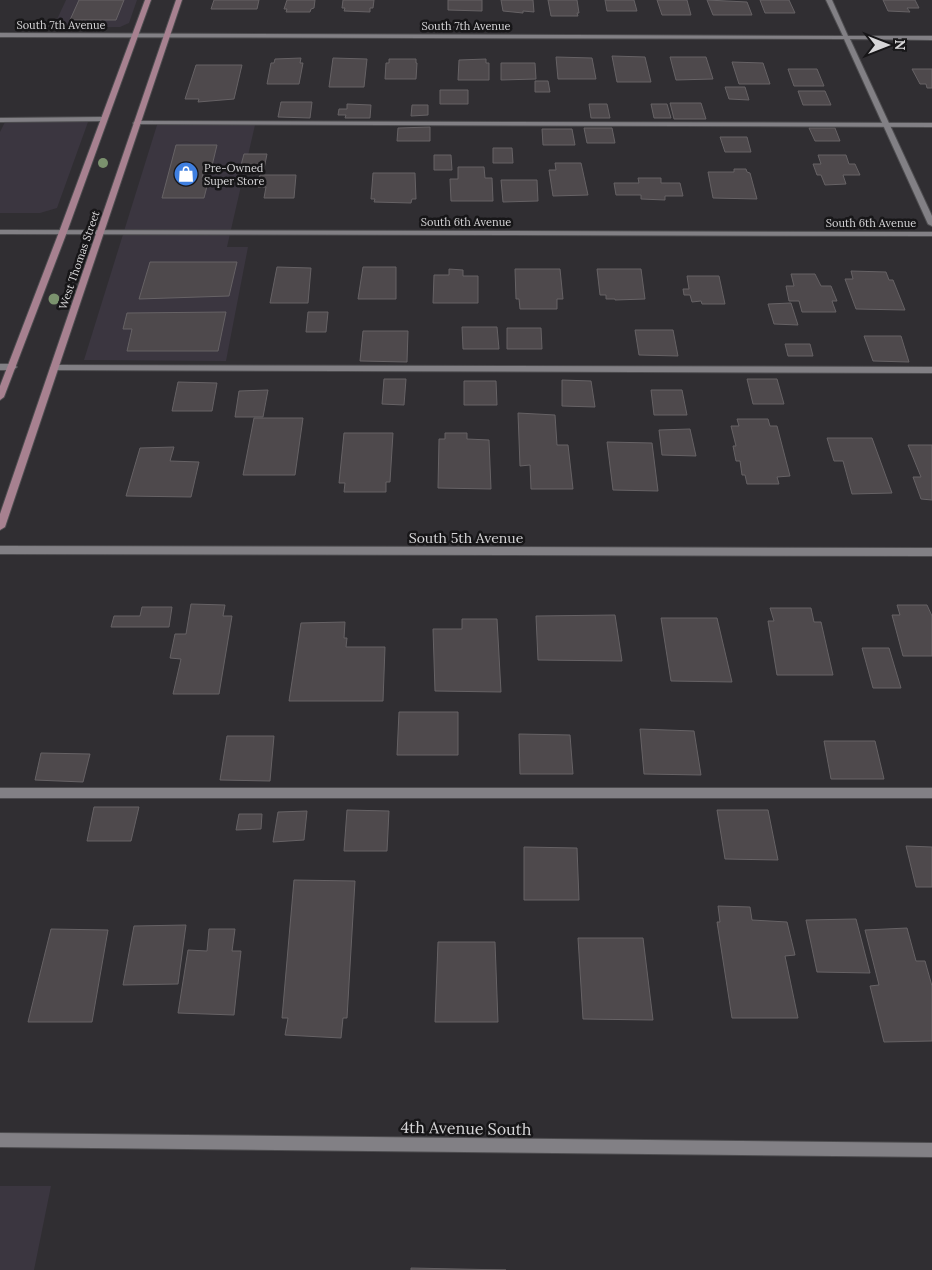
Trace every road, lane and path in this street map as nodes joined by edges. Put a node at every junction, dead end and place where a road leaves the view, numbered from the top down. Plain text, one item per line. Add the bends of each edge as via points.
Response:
1 (148, 0) edge
2 (179, 0) edge
3 (829, 0) edge
4 (0, 35) edge
5 (134, 35) junction
6 (167, 36) junction
7 (846, 38) junction
8 (932, 38) edge
9 (0, 120) edge
10 (103, 120) junction
11 (136, 123) junction
12 (887, 125) junction
13 (932, 125) edge
14 (932, 224) edge
15 (0, 232) edge
16 (63, 232) junction
17 (99, 233) junction
18 (932, 234) edge
19 (0, 367) edge
20 (12, 367) junction
21 (54, 368) junction
22 (932, 370) edge
23 (0, 397) edge
24 (0, 527) edge
25 (0, 550) edge
26 (932, 552) edge
27 (0, 793) edge
28 (932, 793) edge
29 (0, 1140) edge
30 (932, 1150) edge

1 - 5 main road, West Thomas Street
2 - 6 main road, West Thomas Street
3 - 7 street
4 - 5 street, South 7th Avenue
5 - 6 street, South 7th Avenue
5 - 10 main road, West Thomas Street
6 - 7 street, South 7th Avenue
6 - 11 main road, West Thomas Street
7 - 8 street, South 7th Avenue
7 - 12 street
9 - 10 street
10 - 16 main road, West Thomas Street
11 - 12 street
11 - 17 main road, West Thomas Street
12 - 13 street
12 - 14 street
15 - 16 street, South 6th Avenue
16 - 17 street, South 6th Avenue
16 - 20 main road, West Thomas Street
17 - 18 street, South 6th Avenue
17 - 21 main road, West Thomas Street
19 - 20 street
20 - 23 main road, West Thomas Street
21 - 22 street
21 - 24 main road, West Thomas Street
25 - 26 street, South 5th Avenue
27 - 28 street
29 - 30 street, 4th Avenue South

